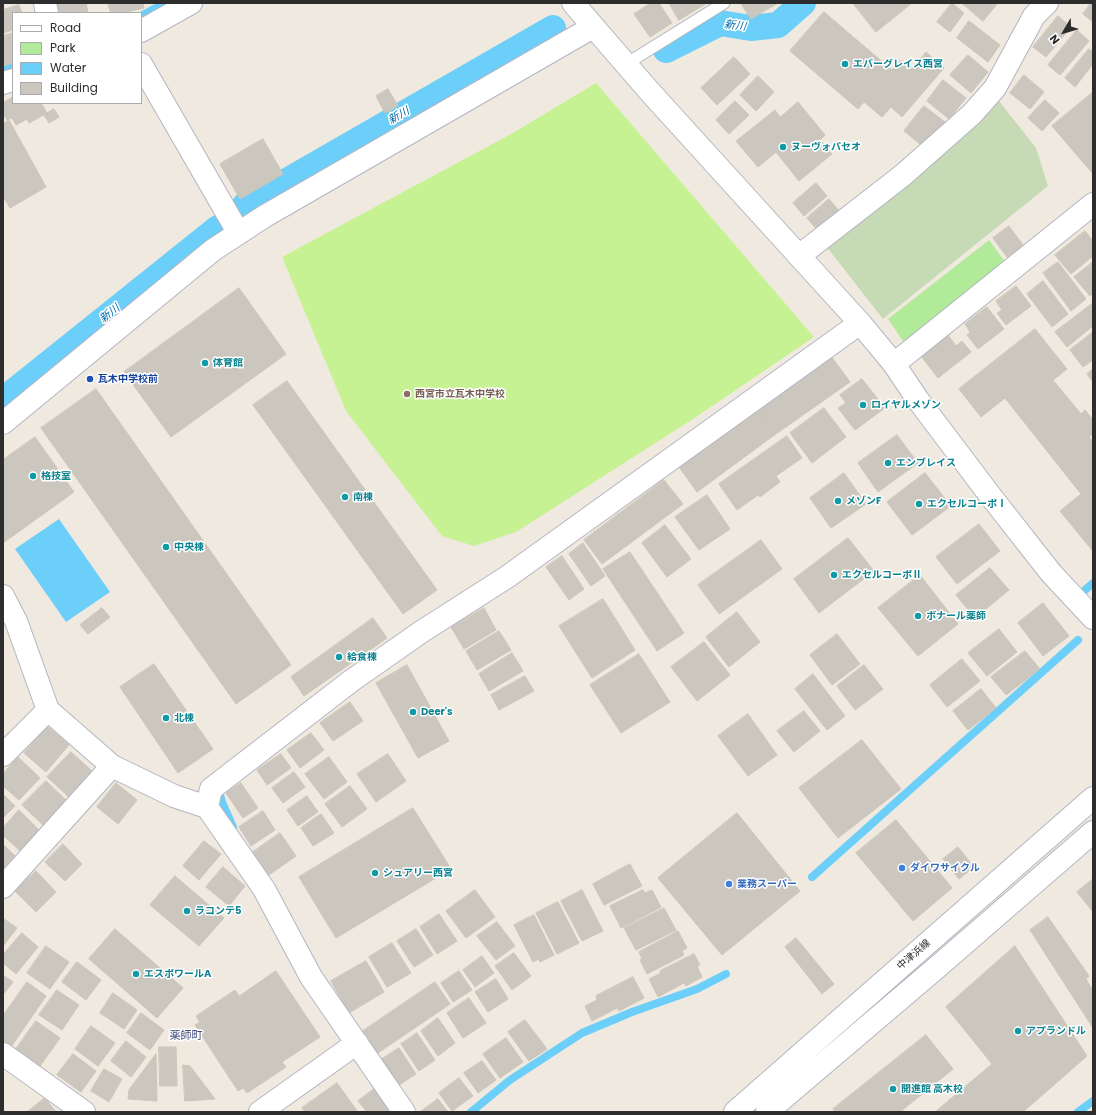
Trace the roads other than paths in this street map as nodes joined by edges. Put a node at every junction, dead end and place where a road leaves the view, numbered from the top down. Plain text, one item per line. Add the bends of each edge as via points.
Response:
1 (192, 3) edge
2 (573, 3) edge
3 (724, 3) edge
4 (1047, 3) edge
5 (593, 27) junction
6 (142, 30) edge
7 (626, 64) junction
8 (142, 66) edge
9 (1092, 206) edge
10 (238, 232) junction
11 (799, 256) junction
12 (860, 323) junction
13 (894, 364) junction
14 (3, 423) edge
15 (3, 596) edge
16 (1093, 618) edge
17 (48, 710) junction
18 (3, 755) edge
19 (112, 766) junction
20 (1093, 798) edge
21 (207, 807) junction
22 (1093, 832) edge
23 (3, 887) edge
24 (357, 1043) junction
25 (3, 1054) edge
26 (84, 1112) edge
27 (260, 1112) edge
28 (404, 1112) edge
29 (735, 1112) edge
30 (767, 1112) edge

1 - 6 street
2 - 5 street
3 - 7 lane
4 - 11 street via 1034,16 995,88 972,114 903,175
5 - 7 street
5 - 10 street
7 - 11 street
8 - 10 street
9 - 13 street
10 - 14 street
11 - 12 street
12 - 13 street
12 - 21 street via 507,577 350,681 211,790
13 - 16 street via 988,494 1051,573
15 - 17 street via 16,621
17 - 18 street
17 - 19 street
19 - 21 street via 174,796
19 - 23 street
20 - 29 street, 中津浜線
21 - 24 street via 264,889 311,978
22 - 30 street
24 - 27 street
24 - 28 street
25 - 26 street

